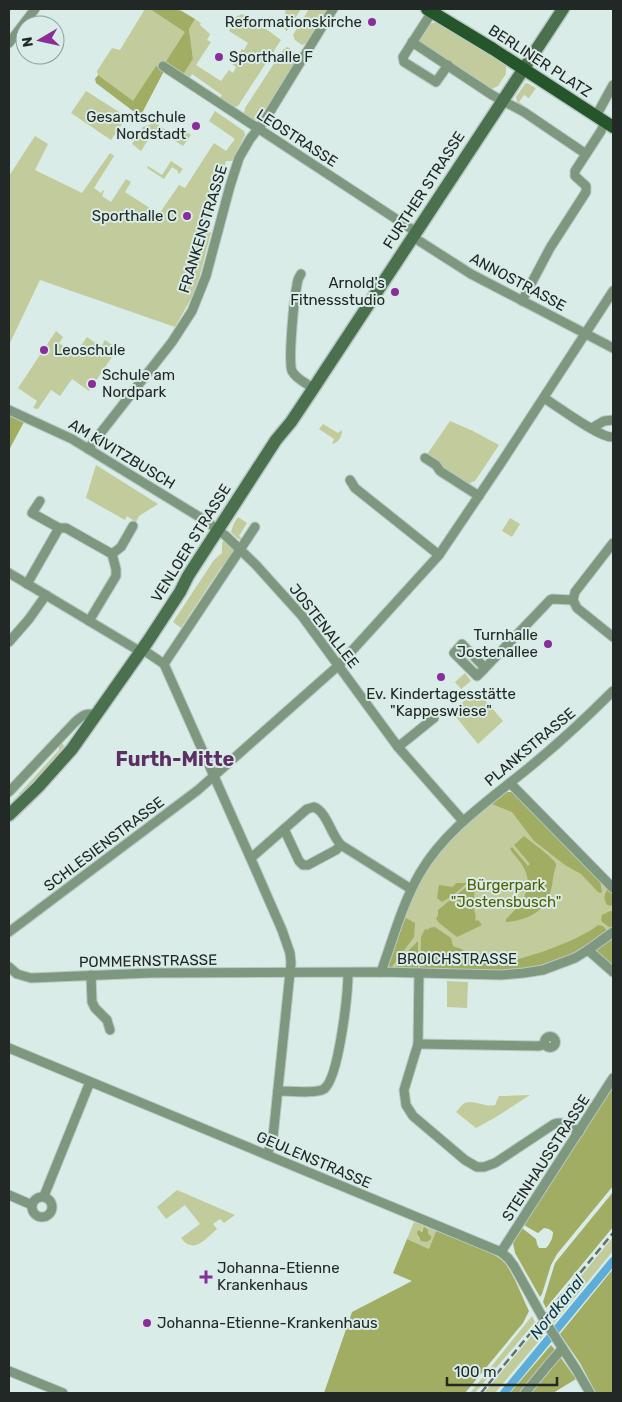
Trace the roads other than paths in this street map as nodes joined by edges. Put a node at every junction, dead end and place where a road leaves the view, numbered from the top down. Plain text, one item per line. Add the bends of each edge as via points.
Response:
1 (35, 9) edge
2 (333, 9) edge
3 (563, 9) edge
4 (429, 10) edge
5 (412, 42) junction
6 (9, 43) edge
7 (448, 65) junction
8 (162, 66) dead end
9 (523, 68) junction
10 (613, 85) edge
11 (503, 100) junction
12 (605, 122) edge
13 (257, 129) junction
14 (586, 154) junction
15 (414, 234) junction
16 (301, 274) dead end
17 (613, 291) edge
18 (522, 301) junction
19 (585, 333) junction
20 (613, 348) edge
21 (313, 388) junction
22 (544, 398) junction
23 (9, 410) edge
24 (613, 420) edge
25 (592, 428) junction
26 (613, 437) edge
27 (88, 449) junction
28 (425, 458) dead end
29 (350, 480) dead end
30 (479, 496) junction
31 (40, 501) dead end
32 (133, 526) dead end
33 (254, 527) dead end
34 (59, 528) junction
35 (218, 530) junction
36 (613, 543) edge
37 (239, 549) junction
38 (112, 554) junction
39 (438, 555) junction
40 (9, 573) edge
41 (27, 584) junction
42 (46, 595) junction
43 (573, 600) junction
44 (89, 621) junction
45 (613, 637) edge
46 (9, 642) edge
47 (142, 650) junction
48 (164, 664) junction
49 (339, 665) junction
50 (486, 668) dead end
51 (613, 691) edge
52 (96, 715) junction
53 (434, 718) dead end
54 (398, 747) junction
55 (214, 776) junction
56 (510, 783) junction
57 (9, 792) edge
58 (10, 812) edge
59 (463, 822) junction
60 (284, 829) junction
61 (341, 845) junction
62 (251, 858) junction
63 (613, 888) edge
64 (411, 889) junction
65 (9, 932) edge
66 (613, 932) edge
67 (588, 950) junction
68 (9, 967) edge
69 (381, 972) junction
70 (613, 972) edge
71 (348, 973) junction
72 (419, 973) junction
73 (290, 974) junction
74 (91, 975) junction
75 (110, 1030) dead end
76 (418, 1044) junction
77 (545, 1044) dead end
78 (9, 1048) edge
79 (613, 1078) edge
80 (90, 1082) junction
81 (278, 1091) junction
82 (579, 1132) junction
83 (267, 1155) junction
84 (9, 1195) edge
85 (44, 1196) junction
86 (32, 1204) junction
87 (501, 1252) junction
88 (560, 1346) junction
89 (9, 1371) edge
90 (63, 1393) edge
91 (525, 1393) edge
92 (590, 1393) edge

1 - 6 street
2 - 13 street, FRANKENSTRASSE
3 - 9 main road, FURTHER STRASSE
4 - 5 street, BERLINER PLATZ
4 - 9 main road, BERLINER PLATZ
5 - 7 street
5 - 7 street, BERLINER PLATZ via 403,60 426,77 436,82
7 - 11 street
8 - 13 street, LEOSTRASSE
9 - 11 main road, FURTHER STRASSE
9 - 12 main road, BERLINER PLATZ
10 - 12 street
11 - 14 street
11 - 15 main road, FURTHER STRASSE
12 - 14 street
13 - 15 street, LEOSTRASSE
13 - 27 street, FRANKENSTRASSE via 234,169 206,276 192,310 172,342
14 - 18 street via 574,174 586,186 586,192 550,248
15 - 18 street, ANNOSTRASSE via 471,274
15 - 21 main road, FURTHER STRASSE
16 - 21 street via 297,284 290,363 293,373
17 - 19 street, SCHLESIENSTRASSE
18 - 19 street, ANNOSTRASSE
19 - 20 street, ANNOSTRASSE
19 - 22 street, SCHLESIENSTRASSE
21 - 35 main road, VENLOER STRASSE
22 - 25 street
22 - 30 street, SCHLESIENSTRASSE
23 - 27 street, AM KIVITZBUSCH
24 - 25 street via 604,420
25 - 26 street
27 - 35 street, AM KIVITZBUSCH
28 - 30 street
29 - 39 street
30 - 39 street, SCHLESIENSTRASSE
31 - 34 street via 32,513
32 - 38 street via 121,547
33 - 37 street
34 - 38 street via 66,528
34 - 41 street
35 - 37 street, JOSTENALLEE
35 - 47 main road, VENLOER STRASSE
36 - 43 street via 575,592
37 - 48 street
37 - 49 street, JOSTENALLEE via 302,616
38 - 44 street via 116,576
39 - 49 street, SCHLESIENSTRASSE
40 - 41 street
41 - 42 street
42 - 44 street
42 - 46 street
43 - 45 street via 577,608
43 - 50 street via 550,600
44 - 47 street
47 - 48 street
47 - 52 main road, VENLOER STRASSE
48 - 55 street
49 - 54 street, JOSTENALLEE
49 - 55 street, SCHLESIENSTRASSE
51 - 56 street, PLANKSTRASSE via 581,724
52 - 57 street via 83,715 75,722
52 - 58 main road, VENLOER STRASSE via 72,749
53 - 54 street
54 - 59 street, JOSTENALLEE
55 - 62 street
55 - 65 street, SCHLESIENSTRASSE
56 - 59 street, PLANKSTRASSE
56 - 63 street
59 - 64 street, PLANKSTRASSE via 429,859
60 - 61 street via 303,865
60 - 61 street via 307,809 314,807 320,811
60 - 62 street
61 - 64 street
62 - 73 street via 290,953
64 - 69 street, PLANKSTRASSE
66 - 67 street, BROICHSTRASSE
67 - 70 street
67 - 72 street, BROICHSTRASSE via 561,964 524,973
68 - 74 street, POMMERNSTRASSE via 26,977
69 - 71 street, BROICHSTRASSE
69 - 72 street, BROICHSTRASSE
71 - 73 street, BROICHSTRASSE
71 - 81 street via 342,1032 327,1086 316,1091
72 - 76 street
73 - 74 street, POMMERNSTRASSE
73 - 81 street
74 - 75 street via 92,1002 107,1020
76 - 77 street
76 - 82 street via 404,1090 406,1105 413,1116 471,1164 484,1167 495,1163 554,1124 561,1122
78 - 80 street, GEULENSTRASSE
79 - 82 street, STEINHAUSSTRASSE
80 - 83 street, GEULENSTRASSE
80 - 85 street
81 - 83 street via 273,1137
82 - 87 street, STEINHAUSSTRASSE
83 - 87 street, GEULENSTRASSE
84 - 86 street
85 - 86 street via 36,1198
85 - 86 street via 52,1205 47,1215 37,1215
87 - 88 street, GEULENSTRASSE via 514,1266
88 - 91 street
88 - 92 street, GEULENSTRASSE
89 - 90 street

